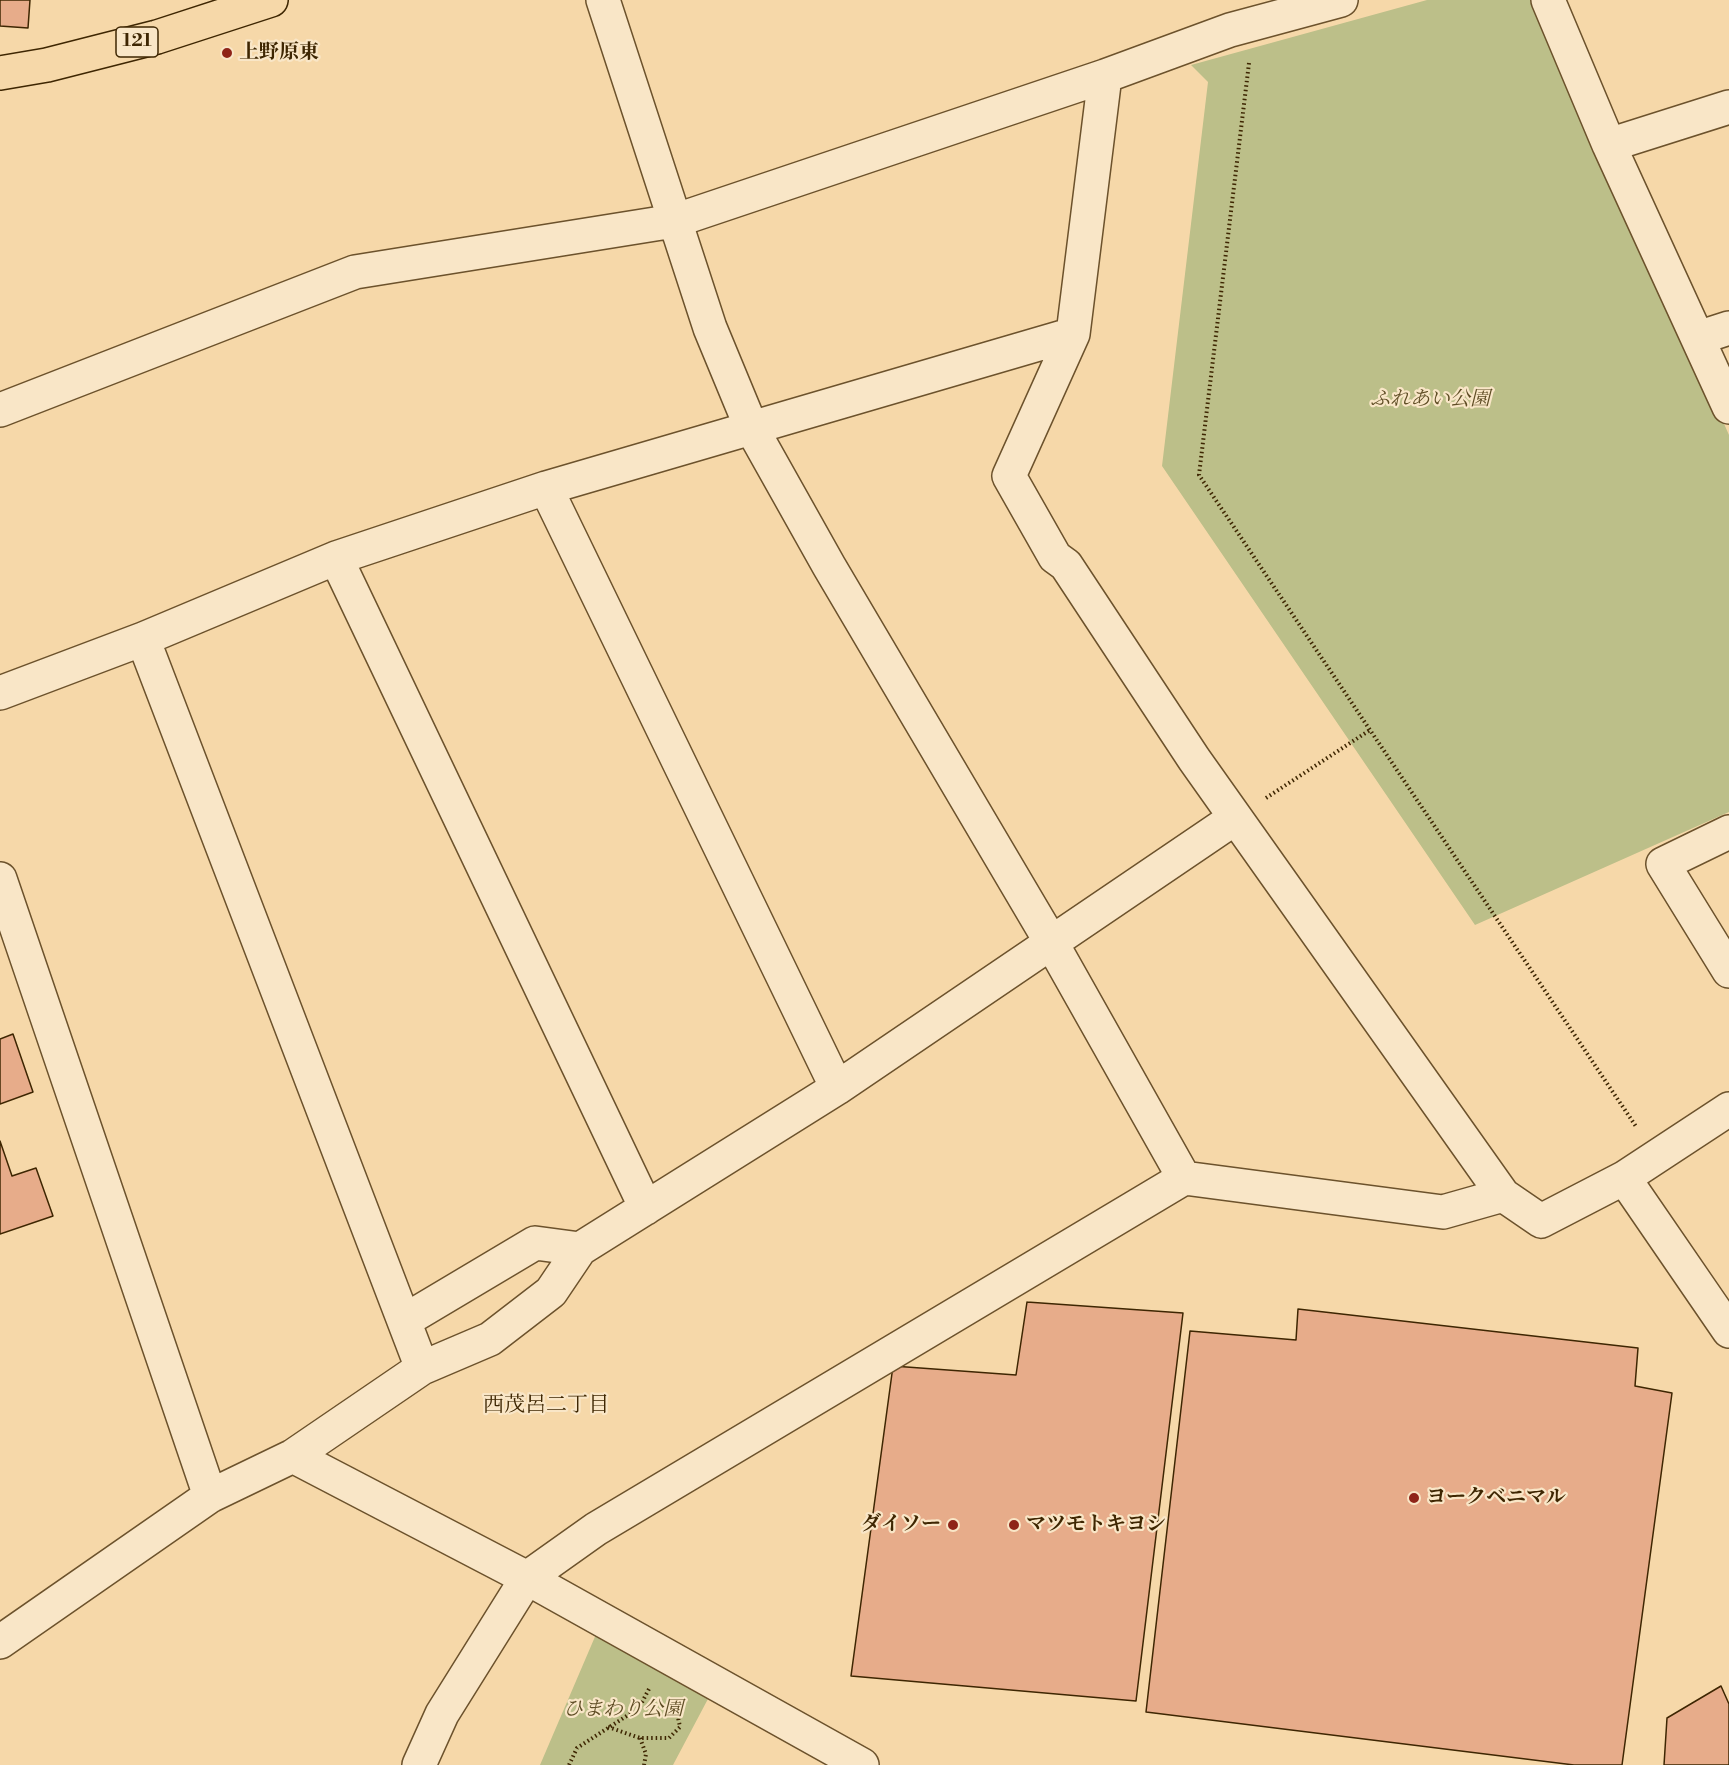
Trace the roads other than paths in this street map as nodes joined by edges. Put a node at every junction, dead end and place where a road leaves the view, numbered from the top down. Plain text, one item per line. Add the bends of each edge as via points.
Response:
1 (271, 0) edge
2 (603, 0) edge
3 (1341, 0) edge
4 (1548, 0) edge
5 (1231, 15) edge
6 (0, 73) edge
7 (1105, 76) junction
8 (1729, 106) edge
9 (1609, 145) junction
10 (674, 221) junction
11 (1729, 328) edge
12 (1073, 334) junction
13 (1698, 338) junction
14 (1729, 407) edge
15 (0, 410) edge
16 (752, 427) junction
17 (546, 488) junction
18 (336, 558) junction
19 (142, 639) junction
20 (0, 693) edge
21 (1235, 818) junction
22 (1729, 832) edge
23 (0, 879) edge
24 (1051, 942) junction
25 (1729, 971) edge
26 (837, 1088) junction
27 (1729, 1109) edge
28 (1184, 1178) junction
29 (1624, 1178) junction
30 (1503, 1194) junction
31 (646, 1208) junction
32 (580, 1249) junction
33 (404, 1321) junction
34 (1729, 1331) edge
35 (422, 1368) junction
36 (293, 1456) junction
37 (210, 1496) junction
38 (527, 1578) junction
39 (0, 1642) edge
40 (419, 1765) edge
41 (862, 1765) edge

1 - 6 highway, 121 via 157,37
2 - 10 street
3 - 5 street
4 - 9 street
5 - 7 street
7 - 10 street
7 - 12 street
8 - 9 street
9 - 13 street
10 - 15 street via 355,272
10 - 16 street via 710,328
11 - 13 street
12 - 16 street
12 - 21 street via 1009,476 1056,557 1066,565
13 - 14 street
16 - 17 street
16 - 24 street via 829,566
17 - 18 street
17 - 26 street
18 - 19 street
18 - 31 street
19 - 20 street
19 - 33 street
21 - 24 street
21 - 30 street
22 - 25 street via 1663,864
23 - 37 street
24 - 26 street
24 - 28 street
26 - 31 street
27 - 29 street
28 - 30 street via 1443,1212
28 - 38 street via 596,1529
29 - 30 street via 1541,1221
29 - 34 street
31 - 32 street
32 - 33 street via 535,1242
32 - 35 street via 551,1292 490,1339
33 - 35 street
35 - 36 street
36 - 37 street
36 - 38 street
37 - 39 street
38 - 40 street via 442,1714
38 - 41 street

